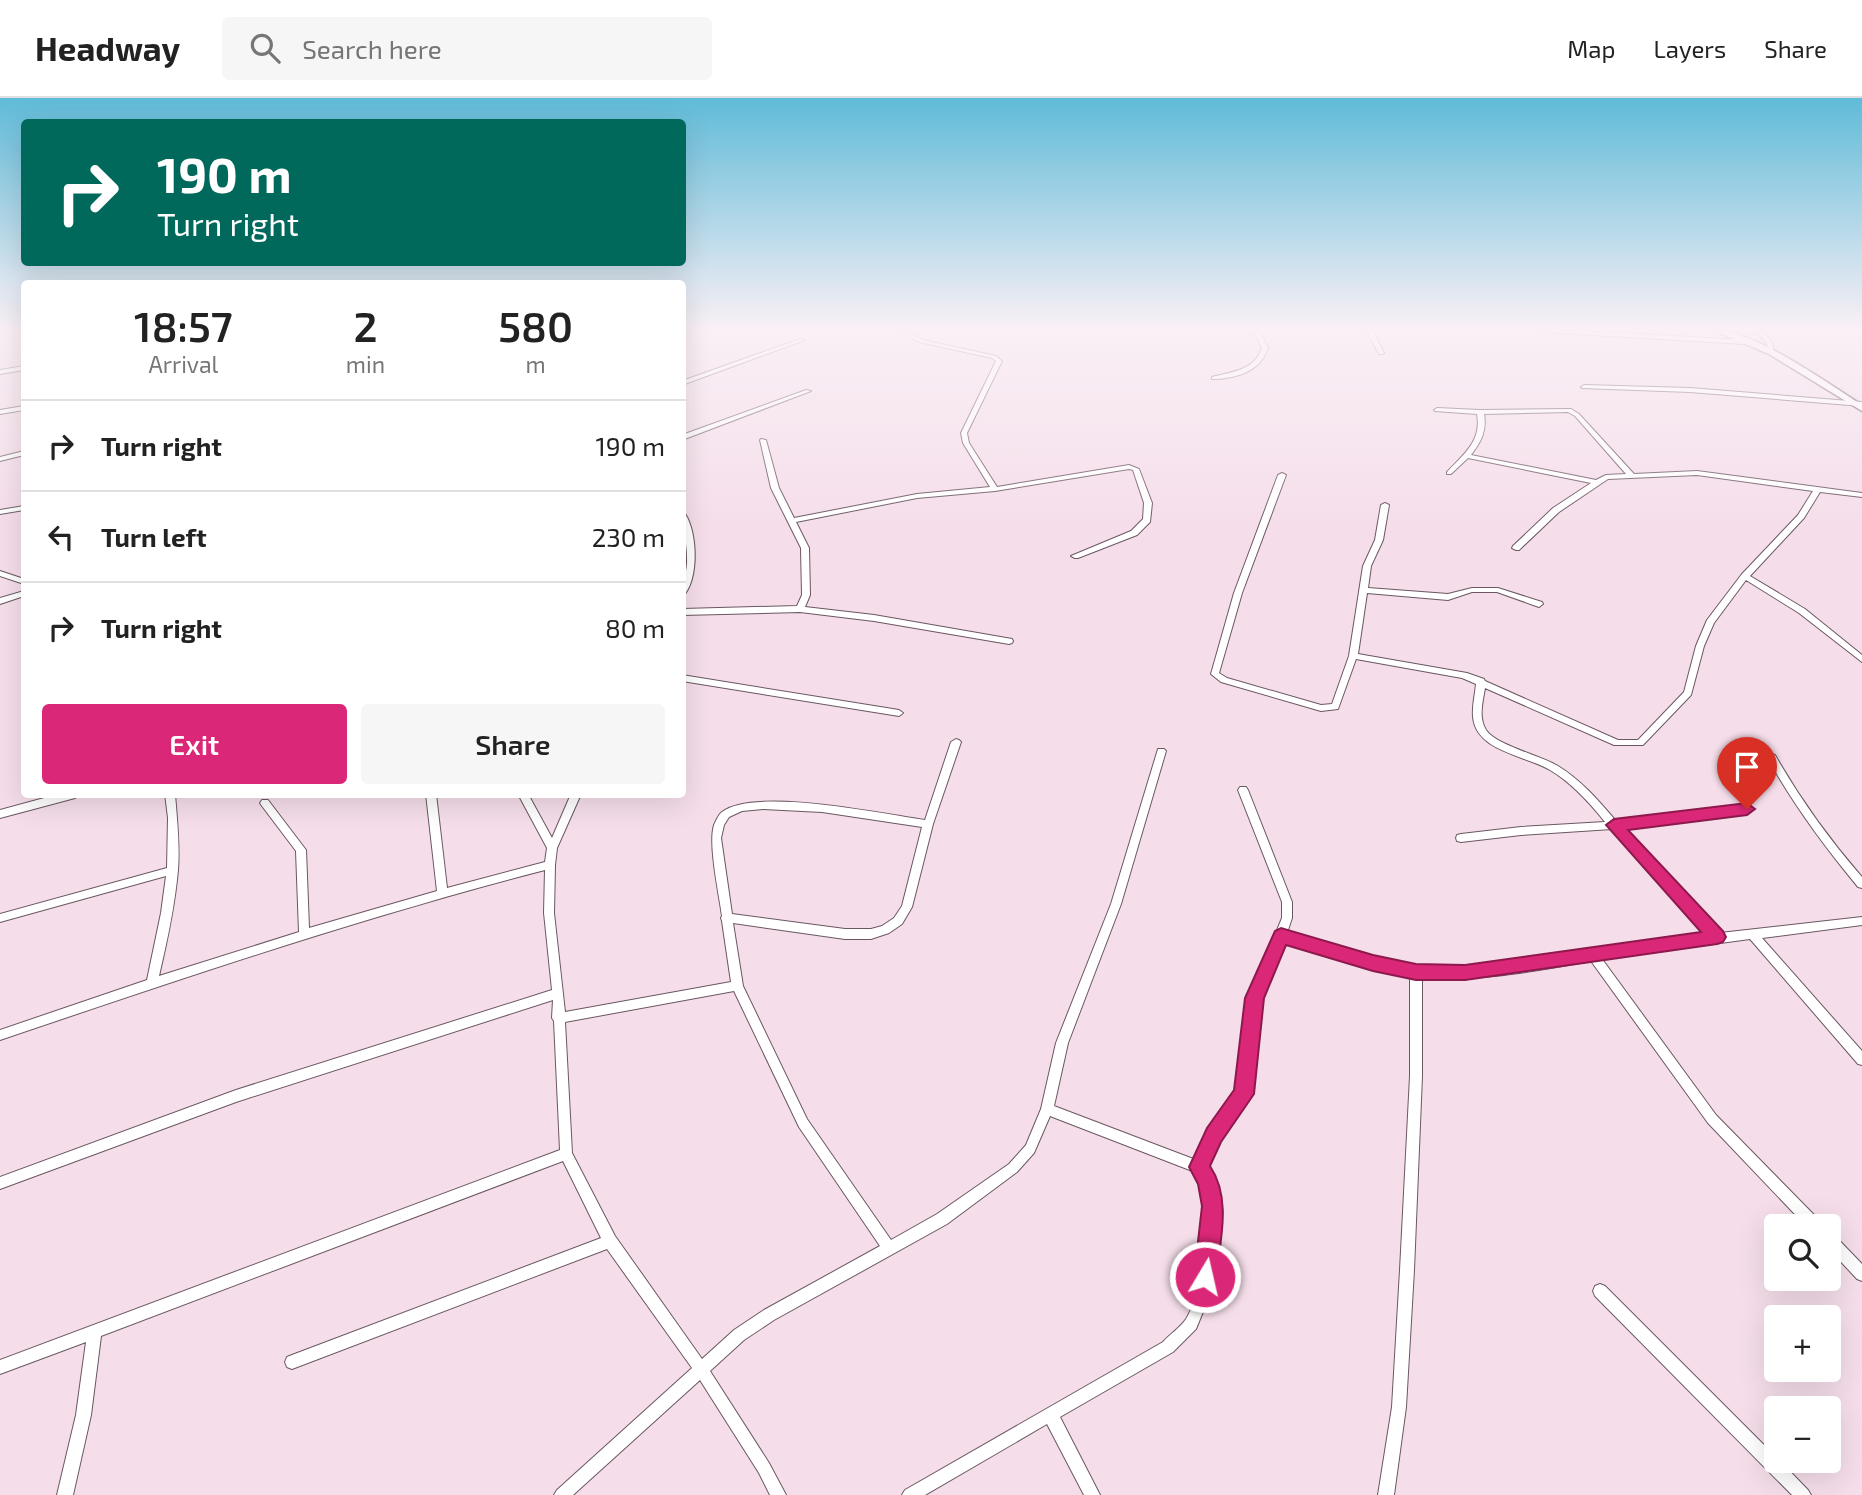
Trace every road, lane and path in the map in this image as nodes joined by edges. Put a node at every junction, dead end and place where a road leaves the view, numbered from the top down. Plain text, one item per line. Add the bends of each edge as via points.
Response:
1 (797, 395) edge
2 (982, 395) edge
3 (1746, 395) edge
4 (1842, 395) edge
5 (1859, 406) edge
6 (21, 408) edge
7 (1437, 410) dead end
8 (0, 412) edge
9 (1480, 412) junction
10 (686, 437) edge
11 (763, 440) dead end
12 (21, 454) edge
13 (1466, 456) junction
14 (0, 459) edge
15 (1449, 473) dead end
16 (1282, 475) dead end
17 (1631, 475) junction
18 (1595, 482) junction
19 (995, 489) junction
20 (1817, 490) junction
21 (1862, 495) edge
22 (1385, 505) dead end
23 (21, 508) edge
24 (0, 512) edge
25 (793, 520) junction
26 (686, 524) edge
27 (1516, 548) dead end
28 (1075, 556) dead end
29 (0, 573) edge
30 (1745, 576) junction
31 (21, 581) edge
32 (686, 585) edge
33 (1364, 590) junction
34 (21, 595) edge
35 (0, 601) edge
36 (1539, 604) dead end
37 (800, 609) junction
38 (686, 612) edge
39 (1009, 641) dead end
40 (1353, 656) junction
41 (1862, 659) edge
42 (686, 679) edge
43 (1481, 681) junction
44 (899, 713) dead end
45 (956, 742) dead end
46 (1161, 751) dead end
47 (1772, 757) dead end
48 (1243, 790) dead end
49 (60, 798) edge
50 (171, 798) edge
51 (431, 798) edge
52 (525, 798) edge
53 (574, 798) edge
54 (265, 803) dead end
55 (1747, 809) dead end
56 (0, 814) edge
57 (928, 824) junction
58 (1614, 825) junction
59 (1461, 838) dead end
60 (552, 848) junction
61 (550, 865) junction
62 (173, 870) junction
63 (1862, 884) edge
64 (442, 891) junction
65 (0, 918) edge
66 (726, 918) junction
67 (1862, 921) edge
68 (304, 934) junction
69 (1752, 934) junction
70 (1281, 936) junction
71 (1717, 937) junction
72 (1593, 955) junction
73 (1416, 972) junction
74 (152, 983) junction
75 (737, 986) junction
76 (558, 993) junction
77 (558, 1018) junction
78 (0, 1035) edge
79 (1862, 1060) edge
80 (1047, 1110) junction
81 (566, 1154) junction
82 (1199, 1167) junction
83 (0, 1183) edge
84 (1803, 1214) edge
85 (610, 1241) junction
86 (888, 1247) junction
87 (1841, 1252) edge
88 (1862, 1274) edge
89 (1600, 1291) dead end
90 (94, 1334) junction
91 (292, 1362) dead end
92 (0, 1367) edge
93 (700, 1368) junction
94 (1050, 1414) junction
95 (65, 1495) edge
96 (562, 1495) edge
97 (778, 1495) edge
98 (910, 1495) edge
99 (1092, 1495) edge
100 (1387, 1495) edge
101 (1804, 1495) edge

1 - 10 street
2 - 19 street via 964,433
3 - 5 street
4 - 5 street
6 - 8 street
7 - 9 street
9 - 13 street via 1482,432
9 - 17 street via 1569,410
11 - 25 street via 775,488
12 - 14 street
13 - 15 street
13 - 18 street
16 - 40 street via 1238,593 1215,674 1330,709 1338,704
17 - 18 street
17 - 20 street via 1721,475
18 - 27 street via 1556,510
19 - 25 street via 917,496
19 - 28 street via 1136,469 1148,503 1147,520 1133,533
20 - 21 street
20 - 30 street via 1801,516
22 - 33 street
23 - 24 street
25 - 37 street via 805,548 806,595
26 - 32 street via 693,567
29 - 31 street
30 - 41 street via 1802,611
30 - 43 street via 1710,622 1688,693 1640,743 1617,743
33 - 36 street via 1448,597 1472,590 1498,590
33 - 40 street
34 - 35 street
37 - 38 street
37 - 39 street
40 - 43 street
42 - 44 street
43 - 58 street via 1476,714 1482,731 1504,747 1560,770
45 - 57 street
46 - 80 street via 1116,904 1062,1043
47 - 63 street via 1797,804
48 - 70 street via 1285,894 1287,918
49 - 56 street
50 - 62 street
51 - 64 street
52 - 60 street
53 - 60 street
54 - 68 street via 301,850
55 - 58 street
57 - 66 street via 907,907 898,922 885,930 845,934
57 - 66 street via 771,803 738,807 719,823 716,838
58 - 59 street
58 - 71 street
60 - 61 street
61 - 64 street
61 - 76 street
62 - 65 street
62 - 74 street
64 - 68 street
66 - 75 street
67 - 69 street
68 - 74 street
69 - 71 street
69 - 79 street
70 - 73 street
70 - 82 street via 1255,998 1244,1094 1214,1135
71 - 72 street
72 - 73 street via 1465,972
72 - 84 street via 1712,1119
73 - 100 street via 1407,1270 1399,1407
74 - 78 street
75 - 77 street
75 - 86 street via 803,1123
76 - 77 street
76 - 83 street via 224,1100
77 - 81 street
80 - 82 street
80 - 86 street via 1030,1149 1013,1168 942,1219
81 - 85 street
81 - 90 street
82 - 94 street via 1212,1193 1213,1221 1200,1302 1191,1323 1168,1347
85 - 91 street
85 - 93 street
86 - 93 street via 769,1315
87 - 88 street
89 - 101 street
90 - 92 street
90 - 95 street via 83,1420
93 - 96 street
93 - 97 street
94 - 98 street
94 - 99 street

